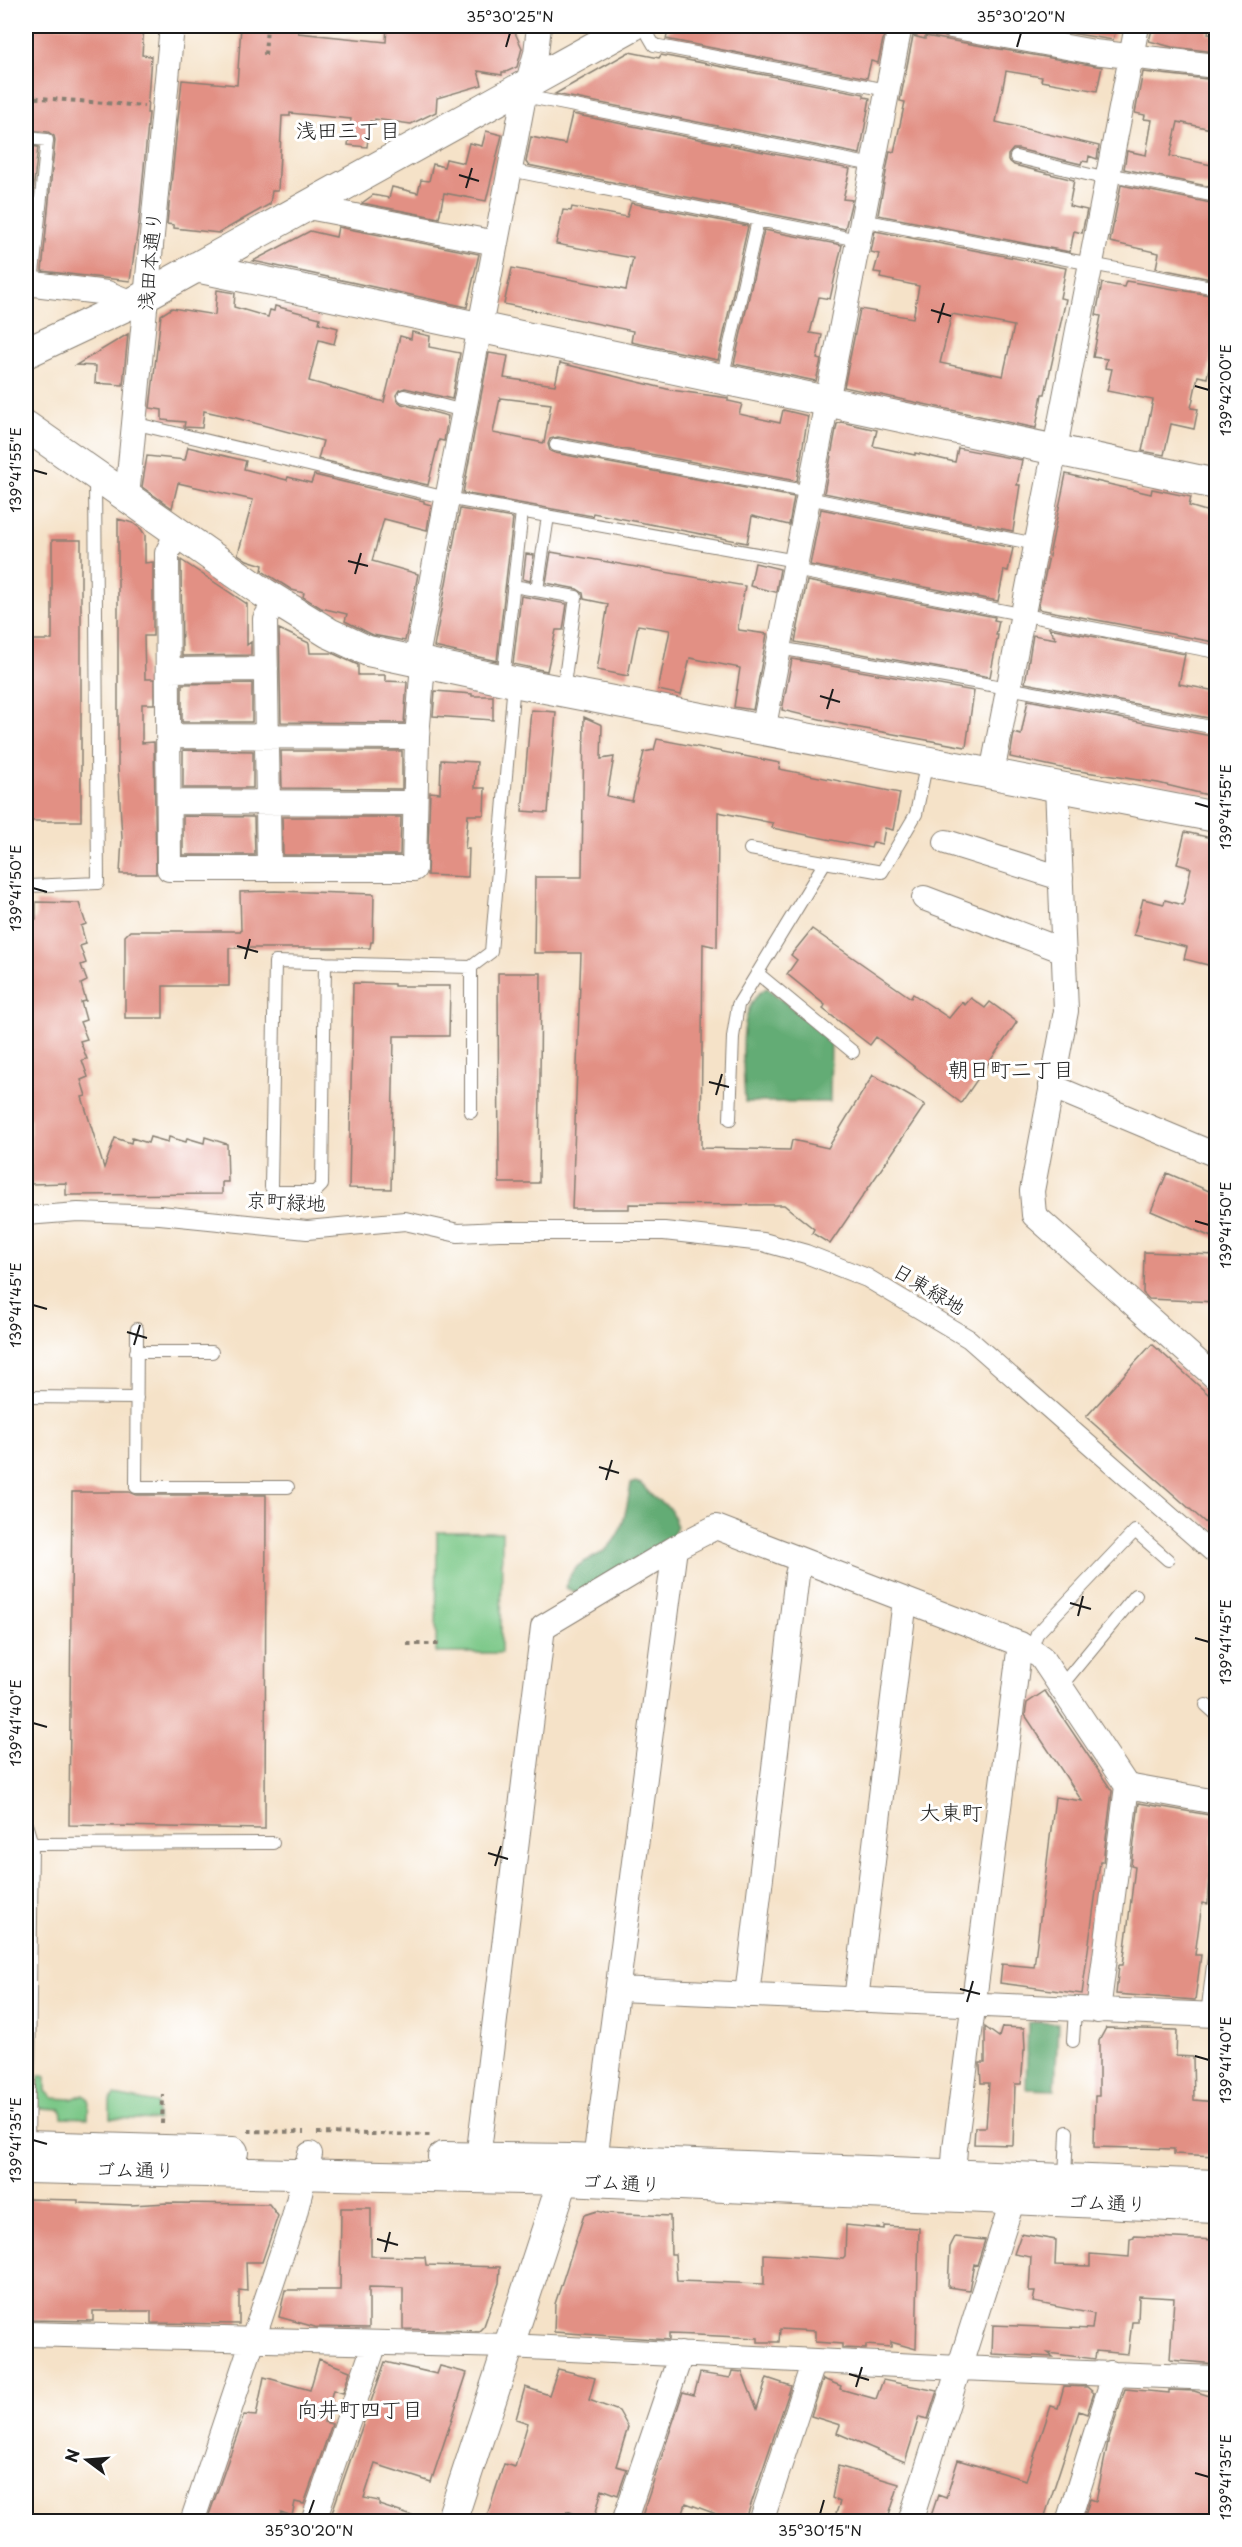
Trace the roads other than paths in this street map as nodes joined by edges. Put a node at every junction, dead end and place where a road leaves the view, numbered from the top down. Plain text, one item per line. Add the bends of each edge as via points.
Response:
1 (172, 26) edge
2 (539, 26) edge
3 (632, 26) edge
4 (643, 26) edge
5 (900, 26) edge
6 (951, 26) edge
7 (1137, 26) edge
8 (1131, 55) junction
9 (1216, 66) edge
10 (525, 90) junction
11 (887, 90) junction
12 (26, 138) edge
13 (1016, 158) dead end
14 (873, 165) junction
15 (510, 170) junction
16 (1107, 176) junction
17 (1216, 196) edge
18 (308, 207) junction
19 (758, 220) junction
20 (860, 230) junction
21 (496, 243) junction
22 (1090, 264) junction
23 (196, 267) junction
24 (29, 283) edge
25 (1216, 288) edge
26 (140, 299) junction
27 (480, 327) junction
28 (26, 353) edge
29 (722, 379) junction
30 (404, 396) dead end
31 (827, 401) junction
32 (464, 411) junction
33 (133, 423) junction
34 (26, 426) edge
35 (556, 445) dead end
36 (1055, 449) junction
37 (95, 474) junction
38 (1216, 484) edge
39 (809, 495) junction
40 (127, 497) junction
41 (447, 498) junction
42 (522, 512) junction
43 (548, 516) junction
44 (177, 533) junction
45 (1036, 544) junction
46 (795, 565) junction
47 (513, 586) junction
48 (537, 590) junction
49 (276, 601) junction
50 (1023, 614) junction
51 (779, 648) junction
52 (1216, 652) edge
53 (420, 663) junction
54 (266, 669) junction
55 (168, 670) junction
56 (508, 681) junction
57 (1008, 688) junction
58 (563, 692) junction
59 (1216, 728) edge
60 (763, 731) junction
61 (266, 735) junction
62 (168, 736) junction
63 (417, 737) junction
64 (927, 760) junction
65 (992, 773) junction
66 (1058, 786) junction
67 (169, 802) junction
68 (269, 802) junction
69 (414, 803) junction
70 (1216, 817) edge
71 (946, 842) dead end
72 (750, 849) dead end
73 (825, 862) junction
74 (269, 869) junction
75 (1061, 878) junction
76 (26, 890) edge
77 (924, 898) dead end
78 (1064, 951) junction
79 (325, 963) junction
80 (471, 967) junction
81 (757, 973) junction
82 (854, 1052) dead end
83 (1051, 1086) junction
84 (471, 1112) dead end
85 (730, 1119) dead end
86 (1216, 1155) edge
87 (26, 1216) edge
88 (543, 1231) joint
89 (137, 1329) dead end
90 (136, 1352) junction
91 (212, 1352) dead end
92 (1216, 1378) edge
93 (26, 1397) edge
94 (137, 1398) junction
95 (288, 1487) dead end
96 (675, 1548) junction
97 (1216, 1556) edge
98 (801, 1560) junction
99 (1168, 1560) dead end
100 (1136, 1594) dead end
101 (905, 1600) junction
102 (1026, 1647) junction
103 (1061, 1686) junction
104 (1206, 1705) dead end
105 (1216, 1714) edge
106 (1127, 1786) junction
107 (1216, 1802) edge
108 (26, 1824) edge
109 (273, 1843) dead end
110 (32, 1844) junction
111 (1216, 1940) edge
112 (618, 1989) junction
113 (747, 1995) junction
114 (856, 2000) junction
115 (975, 2006) junction
116 (1087, 2010) junction
117 (1212, 2015) edge
118 (1073, 2041) dead end
119 (1067, 2132) dead end
120 (26, 2153) edge
121 (307, 2164) junction
122 (477, 2168) junction
123 (580, 2170) junction
124 (1065, 2179) junction
125 (952, 2185) junction
126 (1216, 2185) edge
127 (1016, 2189) junction
128 (1216, 2208) edge
129 (26, 2334) edge
130 (254, 2340) junction
131 (375, 2343) junction
132 (508, 2346) junction
133 (681, 2354) junction
134 (814, 2361) junction
135 (959, 2368) junction
136 (1111, 2373) junction
137 (1216, 2378) edge
138 (192, 2522) edge
139 (313, 2522) edge
140 (451, 2522) edge
141 (624, 2522) edge
142 (761, 2522) edge
143 (910, 2522) edge
144 (1068, 2522) edge

1 - 26 street, 浅田本通り
2 - 10 street
3 - 10 street
4 - 11 lane via 654,45
5 - 11 street
6 - 8 street
7 - 8 street
8 - 9 street
8 - 16 street
10 - 14 lane
10 - 15 street
10 - 18 street
11 - 14 street
12 - 24 lane via 47,140
13 - 16 lane
14 - 20 street
15 - 19 lane
15 - 21 street
16 - 17 lane
16 - 22 street
18 - 21 street
18 - 23 street
19 - 20 lane
19 - 29 lane
20 - 22 lane
20 - 31 street
21 - 27 street
22 - 25 lane
22 - 36 street
23 - 26 street
23 - 27 street
24 - 26 street
26 - 28 street
26 - 33 street, 浅田本通り
27 - 29 street
27 - 32 street
29 - 31 street
30 - 32 lane
31 - 36 street
31 - 39 street
32 - 41 street
33 - 40 street, 浅田本通り
33 - 41 lane
34 - 37 street
35 - 39 lane
36 - 38 street
36 - 45 street
37 - 40 street
37 - 76 lane via 98,883 29,886
39 - 45 lane
39 - 46 street
40 - 44 street
41 - 42 lane
41 - 53 street
42 - 43 lane
42 - 47 lane
43 - 46 lane
43 - 48 lane
44 - 49 street
44 - 55 street via 167,553
45 - 50 street
46 - 50 lane
46 - 51 street
47 - 48 lane
47 - 56 lane
48 - 58 lane via 576,597
49 - 53 street via 368,651
49 - 54 street via 265,619
50 - 52 lane
50 - 57 street
51 - 57 lane
51 - 60 street
53 - 56 street
53 - 63 street
54 - 55 street
54 - 61 street
55 - 62 street
56 - 58 street
56 - 80 lane via 491,952
57 - 59 lane
57 - 65 street
58 - 60 street
60 - 64 street
61 - 62 street
61 - 63 street
61 - 68 street
62 - 67 street
63 - 69 street
64 - 65 street
64 - 73 lane via 916,814 882,872
65 - 66 street
66 - 70 street
66 - 75 street
67 - 68 street
67 - 74 street via 169,869
68 - 69 street
68 - 74 street
69 - 74 street via 414,869
71 - 75 street
72 - 73 lane
73 - 81 lane
75 - 78 street
77 - 78 street
78 - 83 street via 1066,1011
79 - 79 lane via 274,962 271,1187 275,1192 315,1192 322,1185
79 - 80 lane
80 - 84 lane
81 - 82 lane
81 - 85 lane via 738,1005
83 - 86 street
83 - 92 street via 1032,1191 1034,1215
87 - 88 street, 京町緑地 via 78,1212 160,1215 308,1230 405,1221 458,1233
88 - 97 street, 日東緑地 via 664,1231 764,1242 867,1278 969,1339
89 - 90 lane
90 - 91 lane
90 - 94 lane
93 - 94 lane
94 - 95 lane via 136,1487
96 - 98 street via 716,1527
96 - 112 street
96 - 122 street via 543,1627
98 - 101 street
98 - 113 street
99 - 102 lane via 1135,1531
100 - 103 lane
101 - 102 street
101 - 114 street
102 - 103 street via 1041,1657
102 - 115 street
103 - 106 street
104 - 105 lane
106 - 107 street
106 - 116 street
108 - 110 lane
109 - 110 lane
110 - 120 lane
111 - 117 lane
112 - 113 street
112 - 123 street
113 - 114 street
114 - 115 street
115 - 116 street
115 - 125 street
116 - 117 street
116 - 118 lane
119 - 124 lane
120 - 121 street, ゴム通り
121 - 122 street, ゴム通り
121 - 130 street
122 - 123 street, ゴム通り
123 - 125 street, ゴム通り
123 - 132 street
124 - 126 street, ゴム通り
124 - 127 street, ゴム通り
125 - 127 street, ゴム通り
127 - 128 street, ゴム通り
127 - 135 street
129 - 130 street
130 - 131 street
130 - 138 street
131 - 132 street
131 - 139 street
132 - 133 street
132 - 140 street
133 - 134 street
133 - 141 street
134 - 135 street
134 - 142 street
135 - 136 street
135 - 143 street
136 - 137 street
136 - 144 street via 1111,2385

